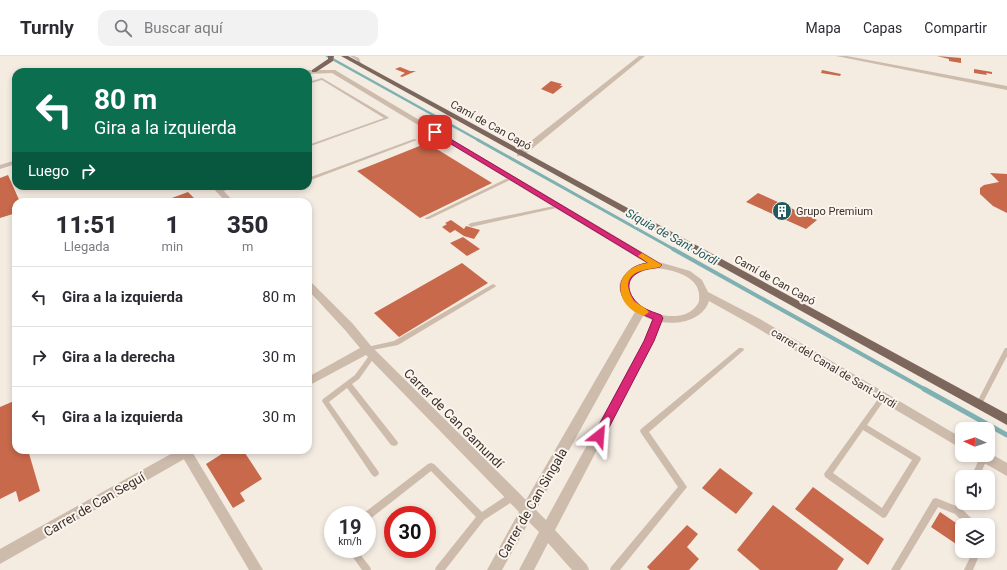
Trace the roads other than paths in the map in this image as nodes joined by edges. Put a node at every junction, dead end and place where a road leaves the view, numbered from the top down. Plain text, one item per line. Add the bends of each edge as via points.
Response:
1 (344, 56) edge
2 (352, 56) edge
3 (642, 56) edge
4 (839, 56) edge
5 (331, 58) edge
6 (361, 66) junction
7 (312, 71) edge
8 (312, 72) edge
9 (312, 82) edge
10 (1007, 88) edge
11 (415, 140) dead end
12 (312, 145) edge
13 (520, 154) junction
14 (12, 163) edge
15 (0, 167) edge
16 (512, 178) junction
17 (312, 179) edge
18 (219, 190) edge
19 (226, 198) edge
20 (559, 206) junction
21 (427, 218) dead end
22 (471, 225) dead end
23 (657, 265) junction
24 (493, 286) dead end
25 (312, 288) edge
26 (704, 294) junction
27 (641, 311) junction
28 (658, 318) junction
29 (741, 350) dead end
30 (1007, 350) edge
31 (370, 352) junction
32 (312, 380) edge
33 (348, 384) junction
34 (883, 397) junction
35 (979, 404) junction
36 (1007, 420) edge
37 (862, 426) junction
38 (955, 440) edge
39 (394, 444) dead end
40 (182, 454) edge
41 (189, 454) edge
42 (993, 462) edge
43 (1007, 470) edge
44 (375, 473) dead end
45 (512, 497) junction
46 (955, 506) edge
47 (376, 509) edge
48 (528, 512) junction
49 (481, 517) junction
50 (548, 532) junction
51 (0, 557) edge
52 (358, 558) edge
53 (974, 558) edge
54 (256, 570) edge
55 (367, 570) edge
56 (439, 570) edge
57 (494, 570) edge
58 (526, 570) edge
59 (582, 570) edge
60 (614, 570) edge
61 (894, 570) edge
62 (968, 570) edge

1 - 6 main road, Camí de Can Capó
2 - 6 lane via 358,59
3 - 13 street
4 - 10 street
5 - 7 main road
6 - 13 main road, Camí de Can Capó
8 - 16 street via 333,71
9 - 12 lane via 322,79 386,118
11 - 17 lane
13 - 35 main road, Camí de Can Capó
14 - 15 street
16 - 20 street
16 - 21 lane
18 - 19 street
20 - 22 lane
20 - 23 street
23 - 26 street via 687,274 700,285
23 - 27 street via 635,270 627,276 624,284 625,294
24 - 31 lane via 396,343
25 - 31 street, Carrer de Can Gamundí
26 - 28 street via 701,309 693,315 683,318
26 - 34 street, carrer del Canal de Sant Jordi
27 - 28 street
27 - 48 street, Carrer de Can Singala
28 - 50 street via 649,341
29 - 60 lane via 644,431 683,487
30 - 35 lane
31 - 32 street
31 - 33 lane via 357,377
31 - 45 street, Carrer de Can Gamundí
33 - 39 lane
33 - 44 lane via 325,401
34 - 37 lane
34 - 38 street, carrer del Canal de Sant Jordi
35 - 36 main road, Camí de Can Capó
37 - 37 lane via 828,474 883,514 917,459
40 - 51 street, Carrer de Can Seguí
41 - 54 street
42 - 43 street
45 - 48 street, Carrer de Can Gamundí
45 - 49 lane
46 - 61 lane via 936,502
47 - 49 lane via 431,466
48 - 50 street, Carrer de Can Gamundí
48 - 57 street, Carrer de Can Singala
49 - 56 lane
50 - 58 street
50 - 59 street, Carrer de Can Gamundí
52 - 55 lane
53 - 62 lane

